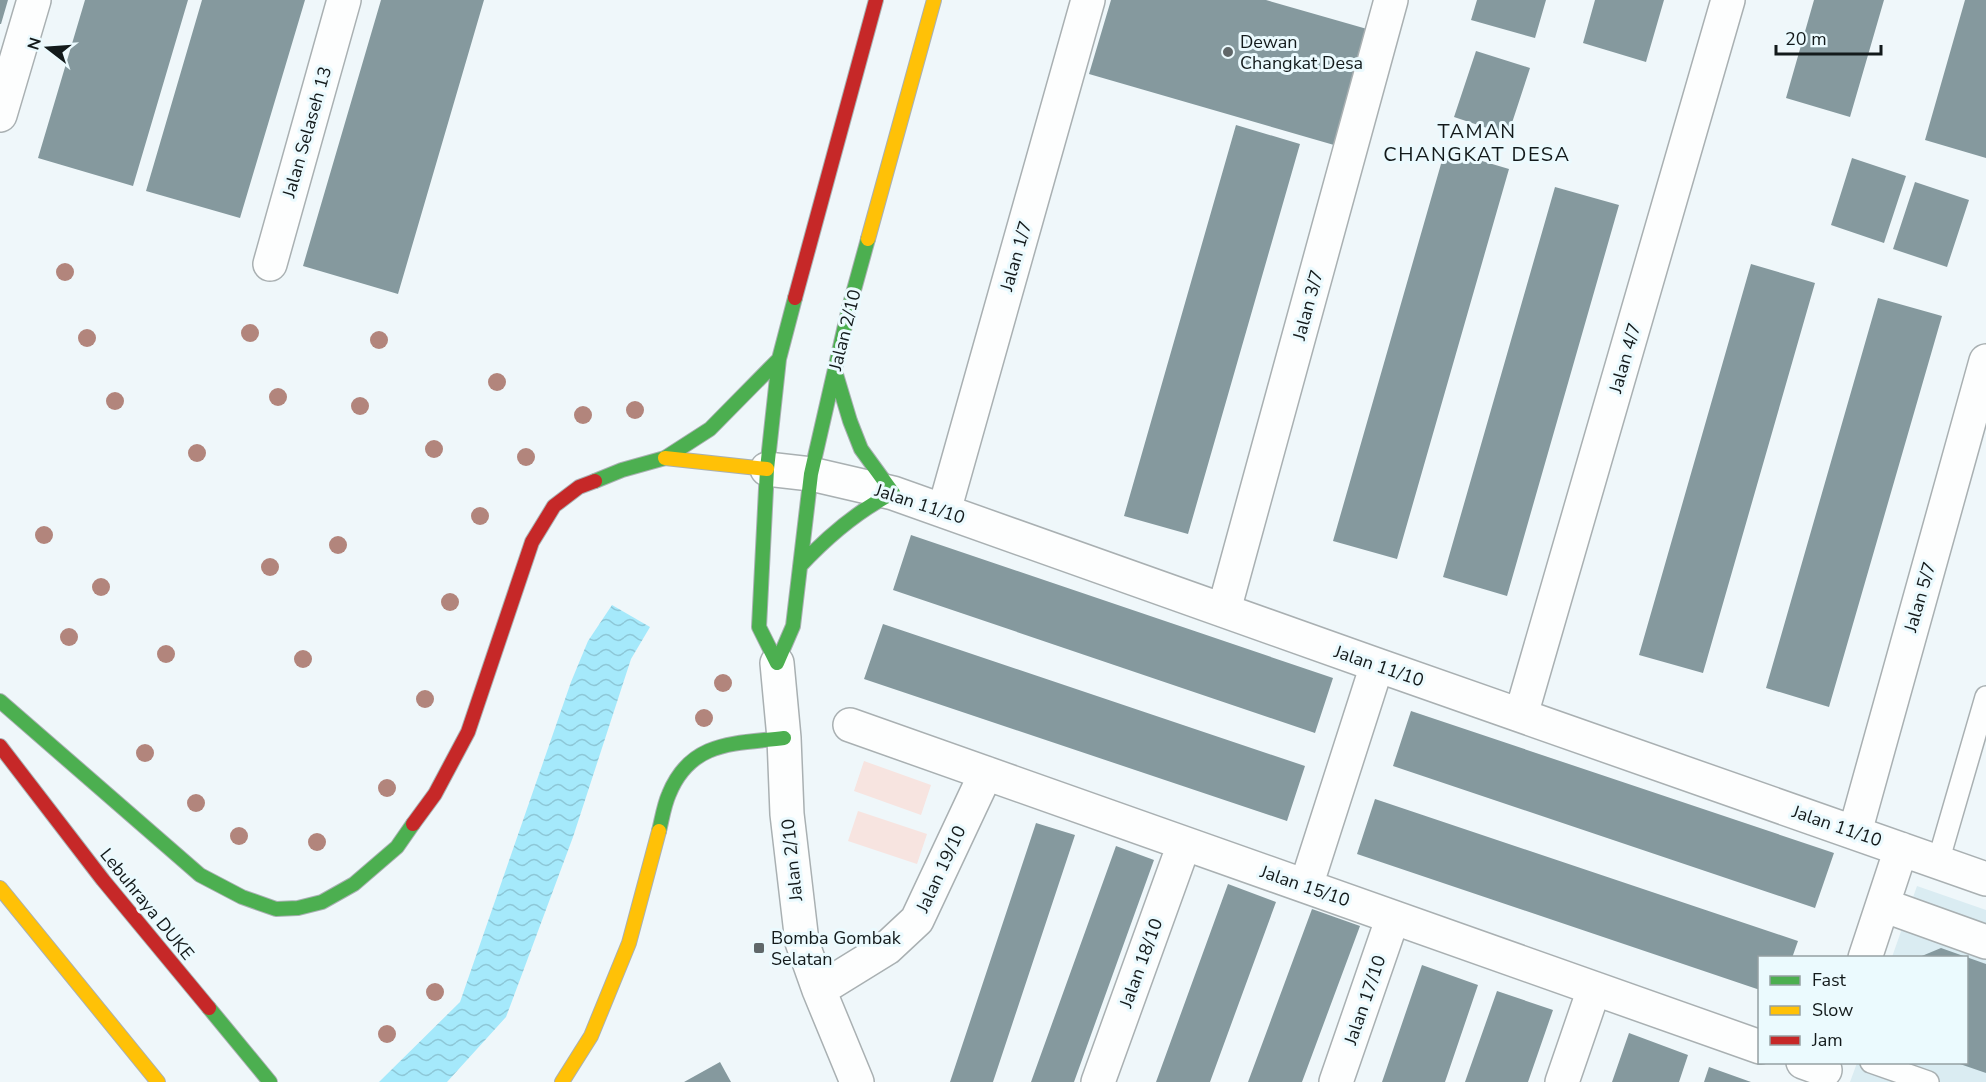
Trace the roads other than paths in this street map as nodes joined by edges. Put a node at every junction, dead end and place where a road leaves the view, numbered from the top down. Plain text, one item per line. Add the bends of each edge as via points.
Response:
1 (34, 0) edge
2 (344, 0) edge
3 (876, 0) edge
4 (934, 0) edge
5 (1088, 0) edge
6 (1391, 0) edge
7 (1728, 0) edge
8 (0, 115) edge
9 (270, 264) dead end
10 (779, 359) junction
11 (1986, 361) edge
12 (835, 369) junction
13 (665, 458) junction
14 (767, 469) junction
15 (811, 474) junction
16 (893, 493) junction
17 (944, 511) junction
18 (800, 566) junction
19 (1224, 610) junction
20 (777, 663) junction
21 (1377, 666) junction
22 (1986, 697) edge
23 (0, 701) edge
24 (1521, 715) junction
25 (850, 725) dead end
26 (784, 738) junction
27 (0, 746) edge
28 (986, 773) junction
29 (1855, 832) junction
30 (1184, 844) junction
31 (1901, 849) junction
32 (1938, 862) junction
33 (1986, 879) edge
34 (1306, 886) junction
35 (0, 888) edge
36 (1883, 905) junction
37 (1393, 917) junction
38 (1986, 942) edge
39 (1865, 956) edge
40 (1594, 989) junction
41 (819, 990) junction
42 (1758, 1046) edge
43 (1877, 1064) edge
44 (266, 1077) edge
45 (850, 1079) edge
46 (158, 1082) edge
47 (562, 1082) edge
48 (1098, 1082) edge
49 (1336, 1082) edge
50 (1562, 1082) edge
51 (1928, 1082) edge

1 - 8 street
2 - 9 street, Jalan Selaseh 13
3 - 10 main road, Jalan 2/10
4 - 12 main road, Jalan 2/10
5 - 17 street, Jalan 1/7
6 - 19 street, Jalan 3/7
7 - 24 street, Jalan 4/7
10 - 13 main road via 710,429
10 - 14 main road, Jalan 2/10
11 - 29 street, Jalan 5/7
12 - 15 main road, Jalan 2/10
12 - 16 main road via 861,449
13 - 14 main road
13 - 23 main road via 579,487 554,506 532,542 468,732 435,794 397,848 354,884 322,902 276,909 200,875
14 - 15 street, Jalan 11/10
14 - 20 main road, Jalan 2/10 via 759,627
15 - 16 street, Jalan 11/10
15 - 18 main road, Jalan 2/10
16 - 17 street, Jalan 11/10
16 - 18 main road via 844,522
17 - 19 street, Jalan 11/10
18 - 20 main road, Jalan 2/10 via 793,626
19 - 21 street, Jalan 11/10
20 - 26 street, Jalan 2/10
21 - 24 street, Jalan 11/10
21 - 34 street
22 - 32 lane
24 - 29 street, Jalan 11/10
25 - 28 street, Jalan 15/10
26 - 41 street, Jalan 2/10 via 787,814 802,942
26 - 47 main road via 724,746 695,757 680,775 669,794 629,943 591,1036
27 - 44 main road, Lebuhraya DUKE via 103,880
28 - 30 street, Jalan 15/10
28 - 41 street, Jalan 19/10 via 917,920 887,948
29 - 31 street, Jalan 11/10
30 - 34 street, Jalan 15/10
30 - 48 street, Jalan 18/10
31 - 32 street, Jalan 11/10
31 - 36 street
32 - 33 street, Jalan 11/10
34 - 37 street, Jalan 15/10
35 - 46 main road
36 - 38 street
36 - 39 street
37 - 40 street, Jalan 15/10
37 - 49 street, Jalan 17/10
40 - 42 street, Jalan 15/10
40 - 50 street
41 - 45 street, Jalan 2/10
43 - 51 lane

